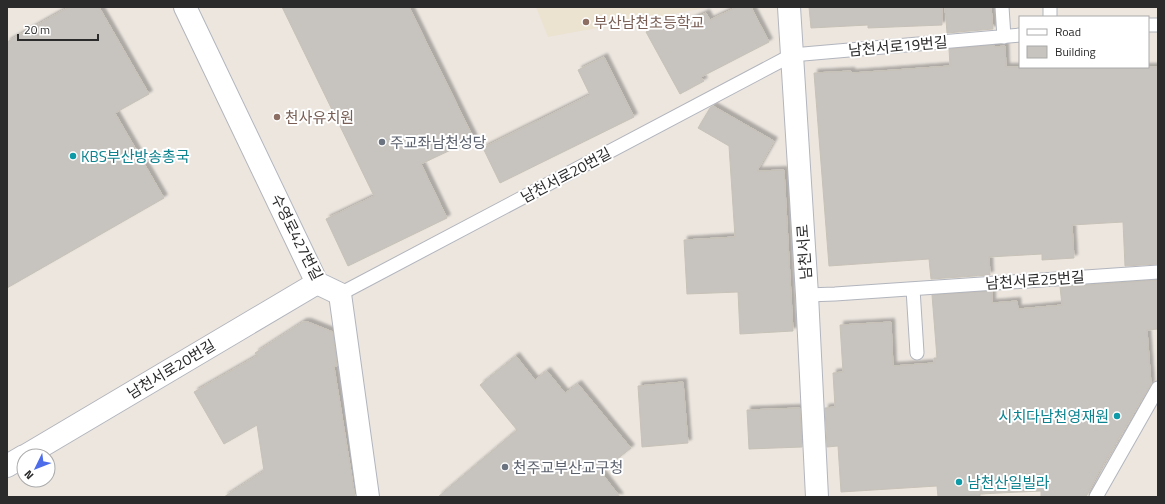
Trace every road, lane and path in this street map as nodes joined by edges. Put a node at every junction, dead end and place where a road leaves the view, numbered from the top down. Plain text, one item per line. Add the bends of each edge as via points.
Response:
1 (185, 7) edge
2 (789, 7) edge
3 (1002, 7) edge
4 (1019, 35) edge
5 (1004, 37) junction
6 (792, 55) junction
7 (1158, 272) edge
8 (317, 283) junction
9 (913, 289) junction
10 (340, 294) junction
11 (807, 295) junction
12 (918, 353) dead end
13 (1158, 388) edge
14 (1153, 409) edge
15 (38, 448) edge
16 (16, 461) edge
17 (7, 466) edge
18 (368, 497) edge
19 (817, 497) edge
20 (1096, 497) edge

1 - 8 street, 수영로427번길
2 - 6 street, 남천서로
3 - 5 lane
4 - 5 lane, 남천서로19번길
5 - 6 lane, 남천서로19번길
6 - 10 lane, 남천서로20번길
6 - 11 street, 남천서로
7 - 9 lane, 남천서로25번길
8 - 10 street, 수영로427번길
8 - 15 street, 남천서로20번길
9 - 11 lane, 남천서로25번길
9 - 12 lane
10 - 18 street
11 - 19 street, 남천서로
13 - 14 lane
14 - 20 lane
16 - 17 street, 남천서로20번길

